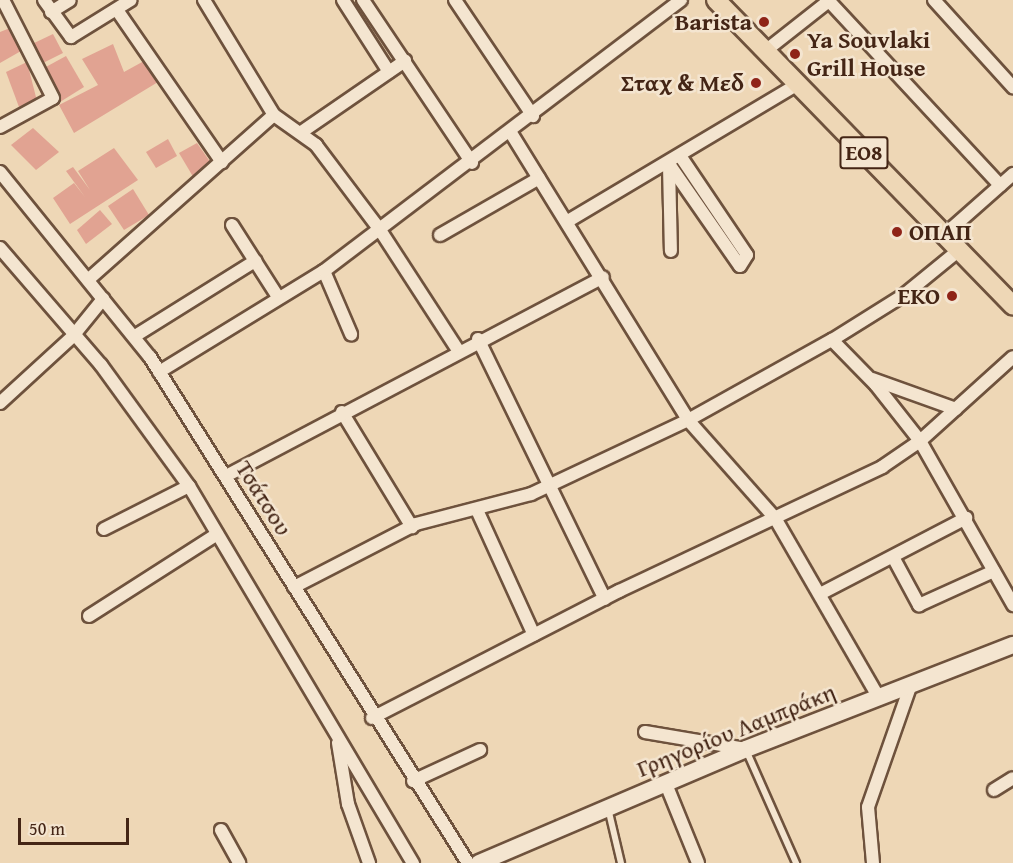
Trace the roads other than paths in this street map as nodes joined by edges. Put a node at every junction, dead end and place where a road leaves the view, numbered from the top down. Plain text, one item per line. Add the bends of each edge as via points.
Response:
1 (3, 0) edge
2 (44, 0) edge
3 (70, 0) edge
4 (131, 0) edge
5 (204, 0) edge
6 (363, 0) edge
7 (455, 0) edge
8 (681, 0) edge
9 (716, 0) edge
10 (829, 0) edge
11 (934, 0) edge
12 (345, 1) edge
13 (117, 10) junction
14 (51, 12) junction
15 (764, 52) junction
16 (405, 61) junction
17 (389, 72) junction
18 (796, 85) junction
19 (1013, 87) edge
20 (274, 115) junction
21 (533, 116) junction
22 (0, 128) edge
23 (303, 131) junction
24 (511, 133) junction
25 (681, 157) junction
26 (222, 162) junction
27 (472, 163) junction
28 (669, 164) junction
29 (0, 172) edge
30 (1013, 174) edge
31 (540, 178) junction
32 (1000, 185) junction
33 (568, 221) junction
34 (232, 225) dead end
35 (380, 230) junction
36 (441, 235) dead end
37 (943, 236) junction
38 (0, 248) edge
39 (670, 251) dead end
40 (958, 251) junction
41 (255, 261) junction
42 (324, 271) junction
43 (603, 277) junction
44 (89, 279) junction
45 (278, 297) junction
46 (103, 299) junction
47 (1013, 305) edge
48 (351, 334) dead end
49 (73, 336) junction
50 (135, 336) junction
51 (478, 339) junction
52 (832, 340) junction
53 (458, 350) junction
54 (1013, 357) edge
55 (159, 372) junction
56 (866, 376) junction
57 (0, 403) edge
58 (956, 409) junction
59 (342, 412) junction
60 (688, 420) junction
61 (920, 441) junction
62 (226, 476) junction
63 (553, 485) junction
64 (189, 486) junction
65 (477, 510) junction
66 (775, 518) junction
67 (966, 518) junction
68 (412, 527) junction
69 (104, 530) dead end
70 (218, 534) junction
71 (893, 557) junction
72 (994, 572) junction
73 (294, 587) junction
74 (820, 594) junction
75 (605, 599) junction
76 (1013, 605) edge
77 (90, 616) dead end
78 (534, 635) junction
79 (1013, 645) edge
80 (910, 687) junction
81 (879, 698) junction
82 (372, 718) junction
83 (645, 732) dead end
84 (337, 738) junction
85 (746, 749) junction
86 (480, 750) dead end
87 (1013, 778) edge
88 (413, 781) junction
89 (666, 784) junction
90 (994, 790) dead end
91 (608, 807) junction
92 (221, 830) dead end
93 (239, 863) edge
94 (369, 863) edge
95 (413, 863) edge
96 (468, 863) edge
97 (479, 863) edge
98 (621, 863) edge
99 (698, 863) edge
100 (796, 863) edge
101 (873, 863) edge

1 - 22 street via 53,98
2 - 14 street
3 - 14 street
4 - 13 street
5 - 20 street
6 - 16 street
7 - 21 street
8 - 21 street
9 - 15 main road, ΕΟ8
10 - 15 street
10 - 32 street
11 - 19 street
12 - 17 street
13 - 14 street via 75,37 67,37
13 - 26 street
15 - 18 main road, ΕΟ8
16 - 17 street
16 - 27 street
17 - 23 street
18 - 25 street
18 - 37 main road, ΕΟ8
20 - 23 street
20 - 26 street
21 - 24 street
23 - 35 street
24 - 27 street
24 - 31 street
25 - 28 street
25 - 28 street via 747,255 740,266
26 - 44 street
27 - 35 street
28 - 33 street
28 - 39 street
29 - 44 street, Τσάτσου
30 - 32 street
31 - 33 street
31 - 36 street
32 - 37 street
33 - 43 street
34 - 41 street
35 - 42 street
35 - 53 street
37 - 40 main road, ΕΟ8
38 - 49 street
40 - 47 main road, ΕΟ8
40 - 52 street via 904,295
41 - 45 street
41 - 50 street
42 - 45 street
42 - 48 street
43 - 51 street
43 - 60 street
44 - 46 street, Τσάτσου
45 - 55 street
46 - 49 street
46 - 50 street, Τσάτσου
49 - 57 street
49 - 64 street via 134,408
50 - 55 street, Τσάτσου
51 - 53 street
51 - 63 street
52 - 56 street
52 - 60 street
53 - 59 street
54 - 58 street
55 - 62 street, Τσάτσου
56 - 58 street
56 - 61 street
58 - 61 street
59 - 62 street
59 - 68 street
60 - 63 street
60 - 66 street
61 - 66 street via 882,468
61 - 67 street
62 - 73 street, Τσάτσου
63 - 65 street
63 - 75 street
64 - 69 street
64 - 70 street
65 - 68 street
65 - 78 street
66 - 74 street
66 - 75 street
67 - 71 street
67 - 72 street
68 - 73 street
70 - 77 street
70 - 84 street
71 - 72 street via 919,605
71 - 74 street
72 - 76 street
73 - 82 street, Τσάτσου
74 - 81 street
75 - 78 street
78 - 82 street
79 - 80 street, Γρηγορίου Λαμπράκη
80 - 81 street, Γρηγορίου Λαμπράκη
80 - 101 street via 868,807
81 - 85 street, Γρηγορίου Λαμπράκη
82 - 88 street, Τσάτσου
83 - 85 street
84 - 94 street via 348,804
84 - 95 street
85 - 89 street, Γρηγορίου Λαμπράκη
85 - 100 lane
86 - 88 street
87 - 90 street
88 - 96 street, Τσάτσου
89 - 91 street, Γρηγορίου Λαμπράκη
89 - 99 street
91 - 97 street, Γρηγορίου Λαμπράκη
91 - 98 lane
92 - 93 street

